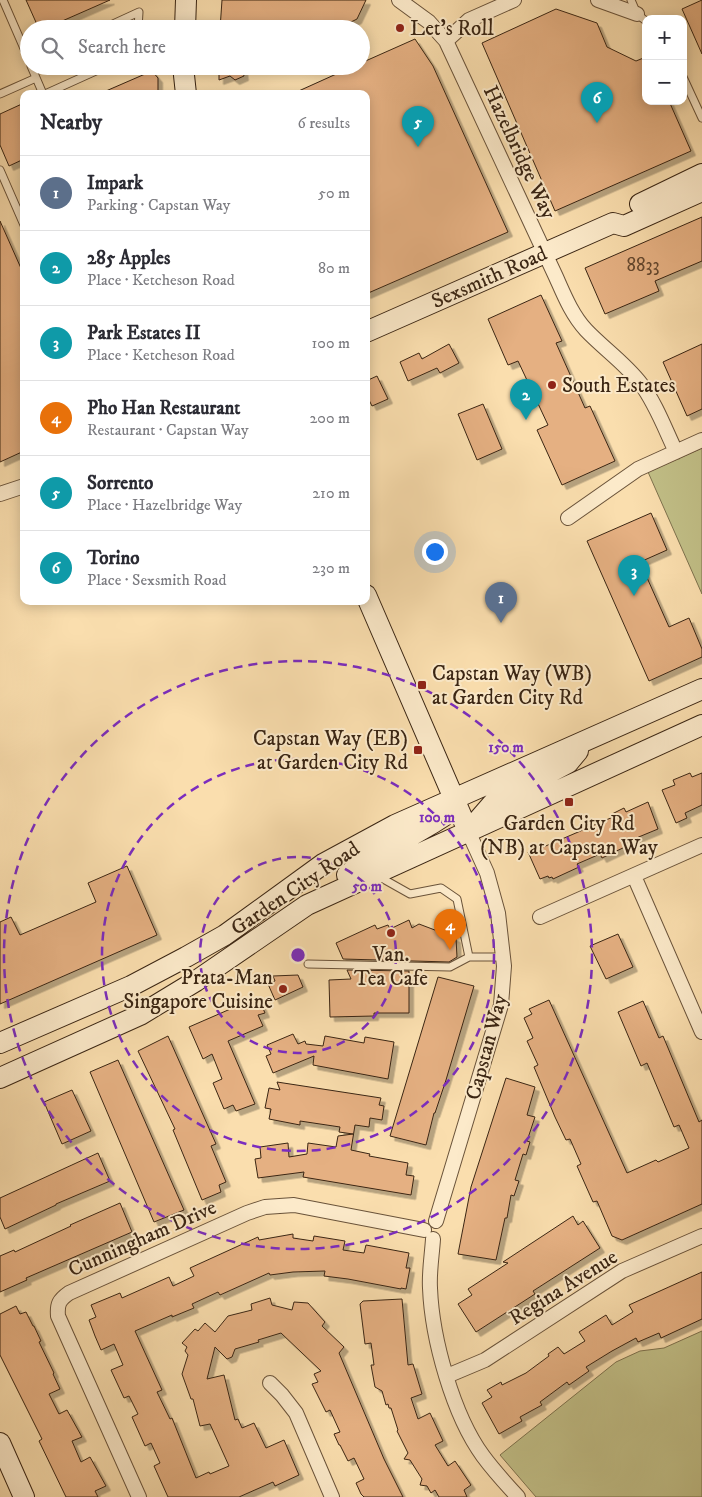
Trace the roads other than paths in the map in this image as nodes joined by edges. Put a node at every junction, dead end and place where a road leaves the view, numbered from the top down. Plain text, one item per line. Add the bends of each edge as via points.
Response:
1 (3, 0) edge
2 (186, 0) edge
3 (399, 0) edge
4 (514, 0) edge
5 (598, 0) edge
6 (631, 0) edge
7 (641, 17) edge
8 (122, 20) edge
9 (139, 20) edge
10 (185, 20) edge
11 (20, 39) edge
12 (446, 41) junction
13 (35, 75) edge
14 (87, 75) edge
15 (184, 75) edge
16 (36, 78) junction
17 (687, 85) edge
18 (42, 90) edge
19 (53, 90) edge
20 (186, 90) edge
21 (0, 94) edge
22 (702, 118) edge
23 (0, 170) edge
24 (702, 174) edge
25 (702, 191) edge
26 (20, 216) edge
27 (613, 223) junction
28 (545, 253) junction
29 (370, 330) edge
30 (702, 440) edge
31 (676, 452) junction
32 (20, 487) edge
33 (0, 494) edge
34 (568, 518) dead end
35 (370, 604) edge
36 (702, 689) edge
37 (702, 725) edge
38 (585, 741) junction
39 (454, 799) junction
40 (468, 831) junction
41 (702, 845) edge
42 (373, 874) junction
43 (634, 876) junction
44 (307, 904) junction
45 (540, 918) dead end
46 (469, 957) junction
47 (503, 957) junction
48 (308, 964) dead end
49 (702, 1032) edge
50 (0, 1043) edge
51 (0, 1078) edge
52 (428, 1234) junction
53 (702, 1236) edge
54 (447, 1376) junction
55 (270, 1383) dead end
56 (0, 1443) edge
57 (326, 1495) edge
58 (24, 1497) edge
59 (139, 1497) edge
60 (518, 1497) edge

1 - 11 lane
2 - 10 main road
3 - 12 street, Hazelbridge Way via 429,22
4 - 12 street via 469,20
5 - 7 street
6 - 7 lane
8 - 9 lane via 139,12
12 - 28 street, Hazelbridge Way
13 - 16 lane
14 - 19 lane
15 - 20 main road
16 - 18 lane
16 - 21 lane
17 - 22 lane
23 - 26 lane
24 - 27 main road, Sexsmith Road via 616,216
25 - 27 main road, Sexsmith Road via 624,226
27 - 28 main road, Sexsmith Road
28 - 29 main road, Sexsmith Road
28 - 31 street, Hazelbridge Way via 586,330 627,366 652,400
30 - 31 street
31 - 34 street via 638,469
32 - 33 street
35 - 39 main road, Capstan Way
36 - 38 main road, Garden City Road
37 - 40 main road, Garden City Road
38 - 39 main road, Garden City Road
38 - 40 main road via 568,763 493,803
39 - 40 main road, Capstan Way
39 - 44 main road via 444,816 359,866
39 - 50 main road, Garden City Road via 395,825 323,864 254,915 186,957 131,986
40 - 42 main road, Garden City Road
40 - 47 street, Capstan Way via 493,892
41 - 43 street
42 - 44 main road, Garden City Road
42 - 46 lane via 410,894 441,888 457,900
43 - 45 street
43 - 49 street
44 - 51 main road, Garden City Road via 196,981 140,1015
46 - 47 lane
46 - 48 lane via 450,967
47 - 52 street, Capstan Way via 501,1005 436,1220 424,1226
52 - 54 street via 435,1332
52 - 59 street, Cunningham Drive via 294,1206 266,1207 247,1212 62,1298 57,1305 58,1316
53 - 54 street, Regina Avenue via 622,1271 485,1360
54 - 60 street via 482,1456
55 - 57 street via 296,1413
56 - 58 main road

